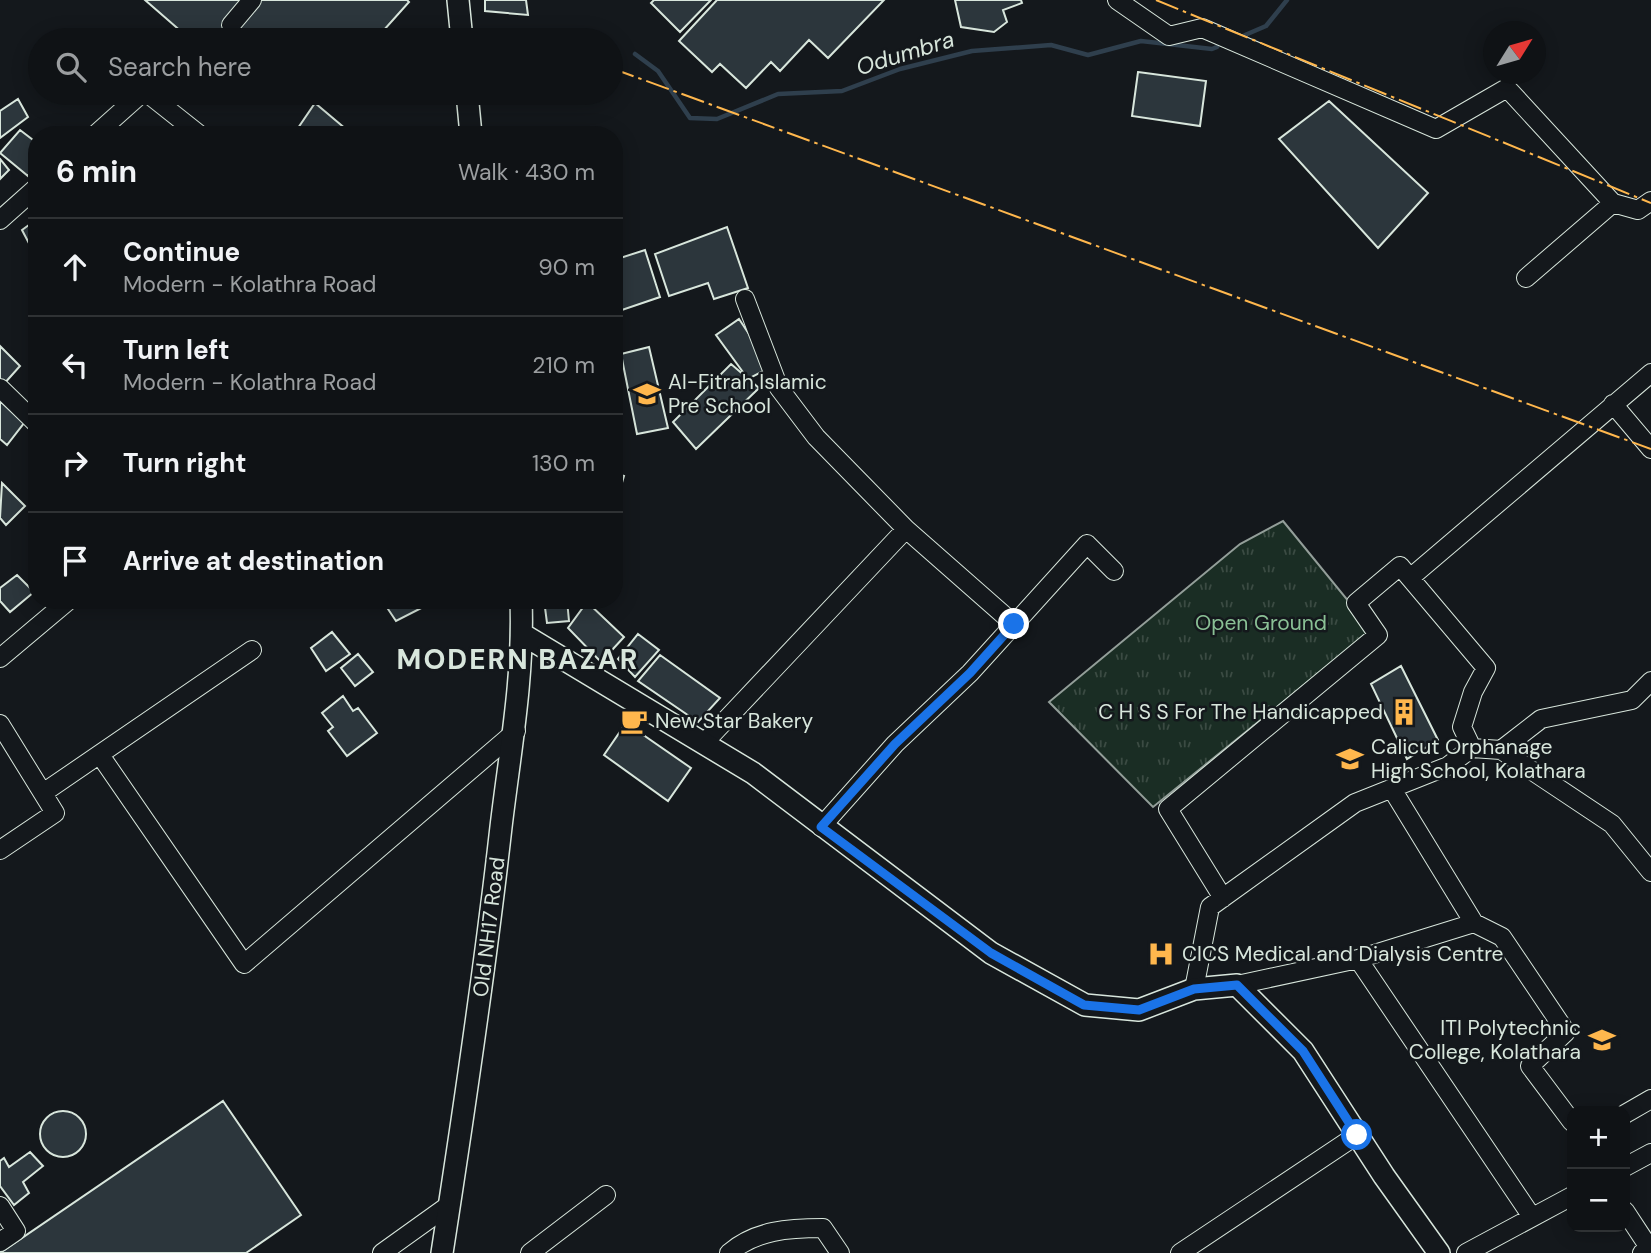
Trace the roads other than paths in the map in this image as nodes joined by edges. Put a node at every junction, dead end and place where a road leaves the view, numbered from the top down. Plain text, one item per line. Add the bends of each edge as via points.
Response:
1 (252, 0) edge
2 (458, 0) edge
3 (1117, 0) edge
4 (231, 25) dead end
5 (461, 28) edge
6 (130, 105) edge
7 (160, 105) edge
8 (468, 105) edge
9 (106, 126) edge
10 (188, 126) edge
11 (470, 126) edge
12 (28, 195) edge
13 (1651, 201) edge
14 (1613, 203) junction
15 (0, 220) edge
16 (1526, 278) dead end
17 (745, 299) dead end
18 (1651, 373) edge
19 (0, 388) edge
20 (1613, 404) junction
21 (28, 415) edge
22 (1651, 449) edge
23 (906, 529) junction
24 (1114, 571) dead end
25 (1410, 578) junction
26 (58, 609) edge
27 (521, 609) edge
28 (1014, 624) junction
29 (522, 634) junction
30 (252, 650) dead end
31 (0, 658) edge
32 (1651, 681) edge
33 (0, 724) edge
34 (516, 731) junction
35 (704, 743) junction
36 (1472, 748) junction
37 (1501, 750) junction
38 (100, 755) junction
39 (1392, 789) junction
40 (43, 793) junction
41 (821, 827) junction
42 (0, 850) edge
43 (1651, 872) edge
44 (1223, 898) junction
45 (1474, 923) junction
46 (1358, 959) junction
47 (1237, 985) junction
48 (1194, 989) junction
49 (1651, 1099) edge
50 (1630, 1111) edge
51 (1567, 1115) edge
52 (1357, 1135) junction
53 (1651, 1153) edge
54 (1630, 1164) edge
55 (606, 1195) dead end
56 (1567, 1199) edge
57 (449, 1205) junction
58 (0, 1206) edge
59 (1532, 1217) junction
60 (1630, 1219) edge
61 (0, 1242) edge
62 (1648, 1250) edge
63 (382, 1253) edge
64 (442, 1253) edge
65 (530, 1253) edge
66 (729, 1253) edge
67 (840, 1253) edge
68 (1181, 1253) edge
69 (1439, 1253) edge
70 (1466, 1253) edge

1 - 4 street
2 - 5 main road
3 - 14 street via 1170,36 1202,28 1436,129 1507,88
6 - 9 street
7 - 10 street
8 - 11 main road
12 - 15 street
13 - 14 street via 1638,210
14 - 16 street
17 - 23 street via 779,388 817,437
18 - 20 street
19 - 21 street
20 - 22 street
20 - 25 street
23 - 28 street
23 - 35 street
24 - 28 street via 1087,544
25 - 36 street via 1486,668 1462,727
25 - 44 street via 1400,566 1356,603 1378,635 1168,809
26 - 31 street
27 - 29 main road, Old NH17 Road
28 - 41 street via 895,744
29 - 34 main road, Old NH17 Road
29 - 35 main road
30 - 38 street
32 - 37 street via 1632,700 1541,719
33 - 40 street
34 - 38 street via 244,964
34 - 57 main road, Old NH17 Road
35 - 41 main road via 753,773
36 - 37 street
36 - 39 street via 1448,766
37 - 43 street via 1612,824
38 - 40 street
39 - 44 street via 1355,803
39 - 45 street
40 - 42 street via 55,813
41 - 48 main road via 991,953 1084,1005 1139,1010
44 - 48 street via 1210,907
45 - 46 street
45 - 51 street via 1502,937 1566,1032 1530,1066
46 - 47 street
46 - 59 street
47 - 48 main road
47 - 52 main road via 1303,1051
49 - 50 street
52 - 68 street
52 - 69 main road
53 - 54 street
55 - 65 street
56 - 59 street
57 - 63 street
57 - 64 main road, Old NH17 Road
58 - 61 street via 16,1231
59 - 70 street
60 - 62 street
66 - 67 street via 741,1243 786,1228 823,1228

